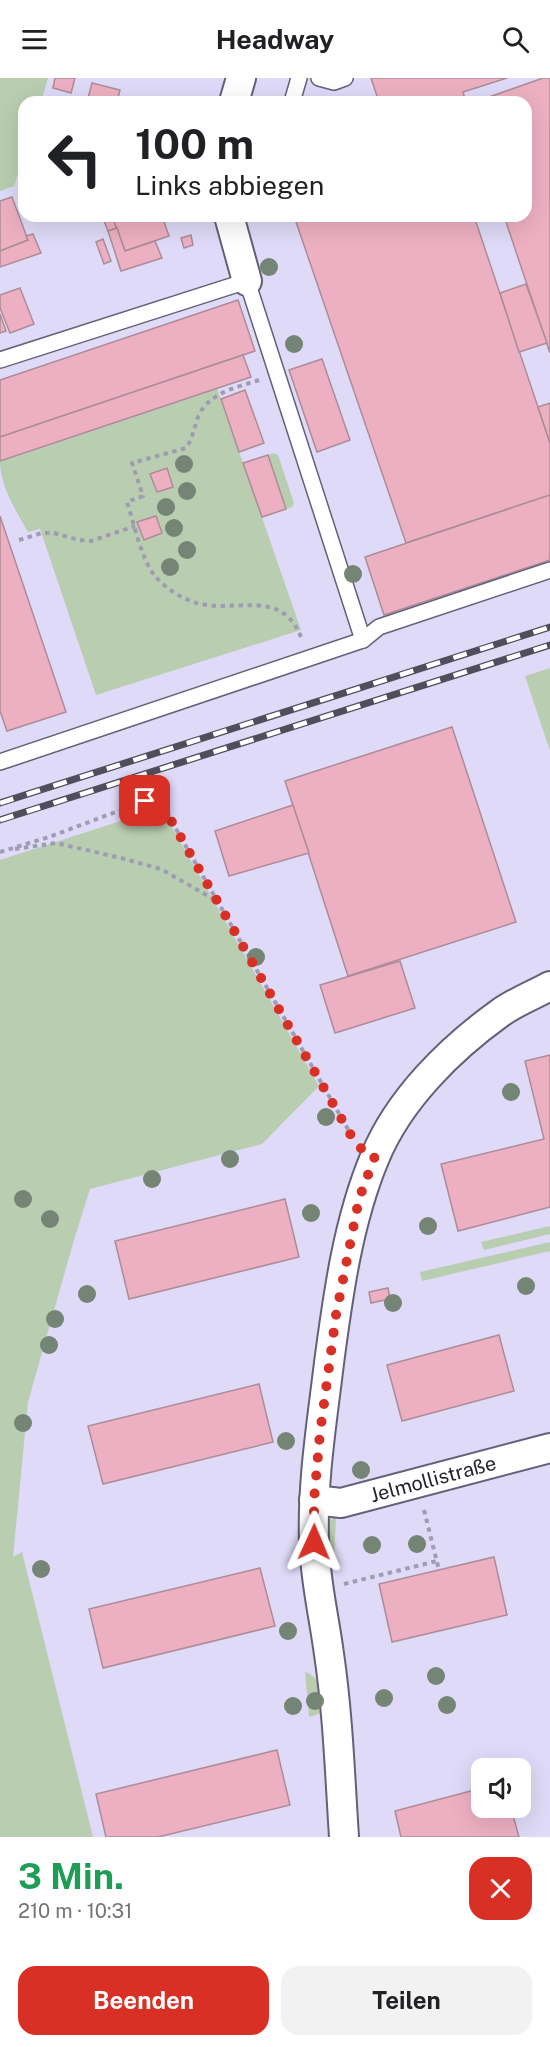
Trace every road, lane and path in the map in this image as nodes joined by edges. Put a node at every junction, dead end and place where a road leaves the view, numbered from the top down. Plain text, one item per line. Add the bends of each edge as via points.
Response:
1 (241, 78) edge
2 (299, 78) edge
3 (319, 78) edge
4 (345, 78) edge
5 (236, 96) edge
6 (294, 96) edge
7 (231, 222) edge
8 (246, 281) junction
9 (0, 360) edge
10 (276, 374) junction
11 (135, 526) junction
12 (19, 540) dead end
13 (550, 570) edge
14 (363, 640) junction
15 (308, 658) junction
16 (0, 762) edge
17 (1, 851) edge
18 (215, 900) junction
19 (550, 986) edge
20 (375, 1156) junction
21 (550, 1448) edge
22 (418, 1482) junction
23 (314, 1500) junction
24 (436, 1561) junction
25 (439, 1570) dead end
26 (338, 1586) dead end
27 (344, 1837) edge

1 - 5 street
2 - 6 lane
3 - 4 lane via 334,82
7 - 8 street
8 - 9 lane
8 - 10 lane
10 - 11 path via 219,393 199,415 186,448 132,463 143,496 127,502
10 - 14 lane
11 - 12 path via 91,541 42,532
11 - 15 path via 153,573 163,584 198,604 263,605 281,612 299,631
13 - 14 lane via 379,627
14 - 15 lane
15 - 16 lane
17 - 18 path via 56,843 100,853 160,869
17 - 18 path via 145,801 164,808
18 - 20 path via 357,1146
19 - 20 street via 502,1012 443,1059 399,1113
20 - 23 street via 359,1199 343,1273
21 - 22 street, Jelmollistraße
22 - 23 street, Jelmollistraße via 341,1503
22 - 24 path
23 - 27 street via 318,1590 337,1723
24 - 25 path
24 - 26 path

